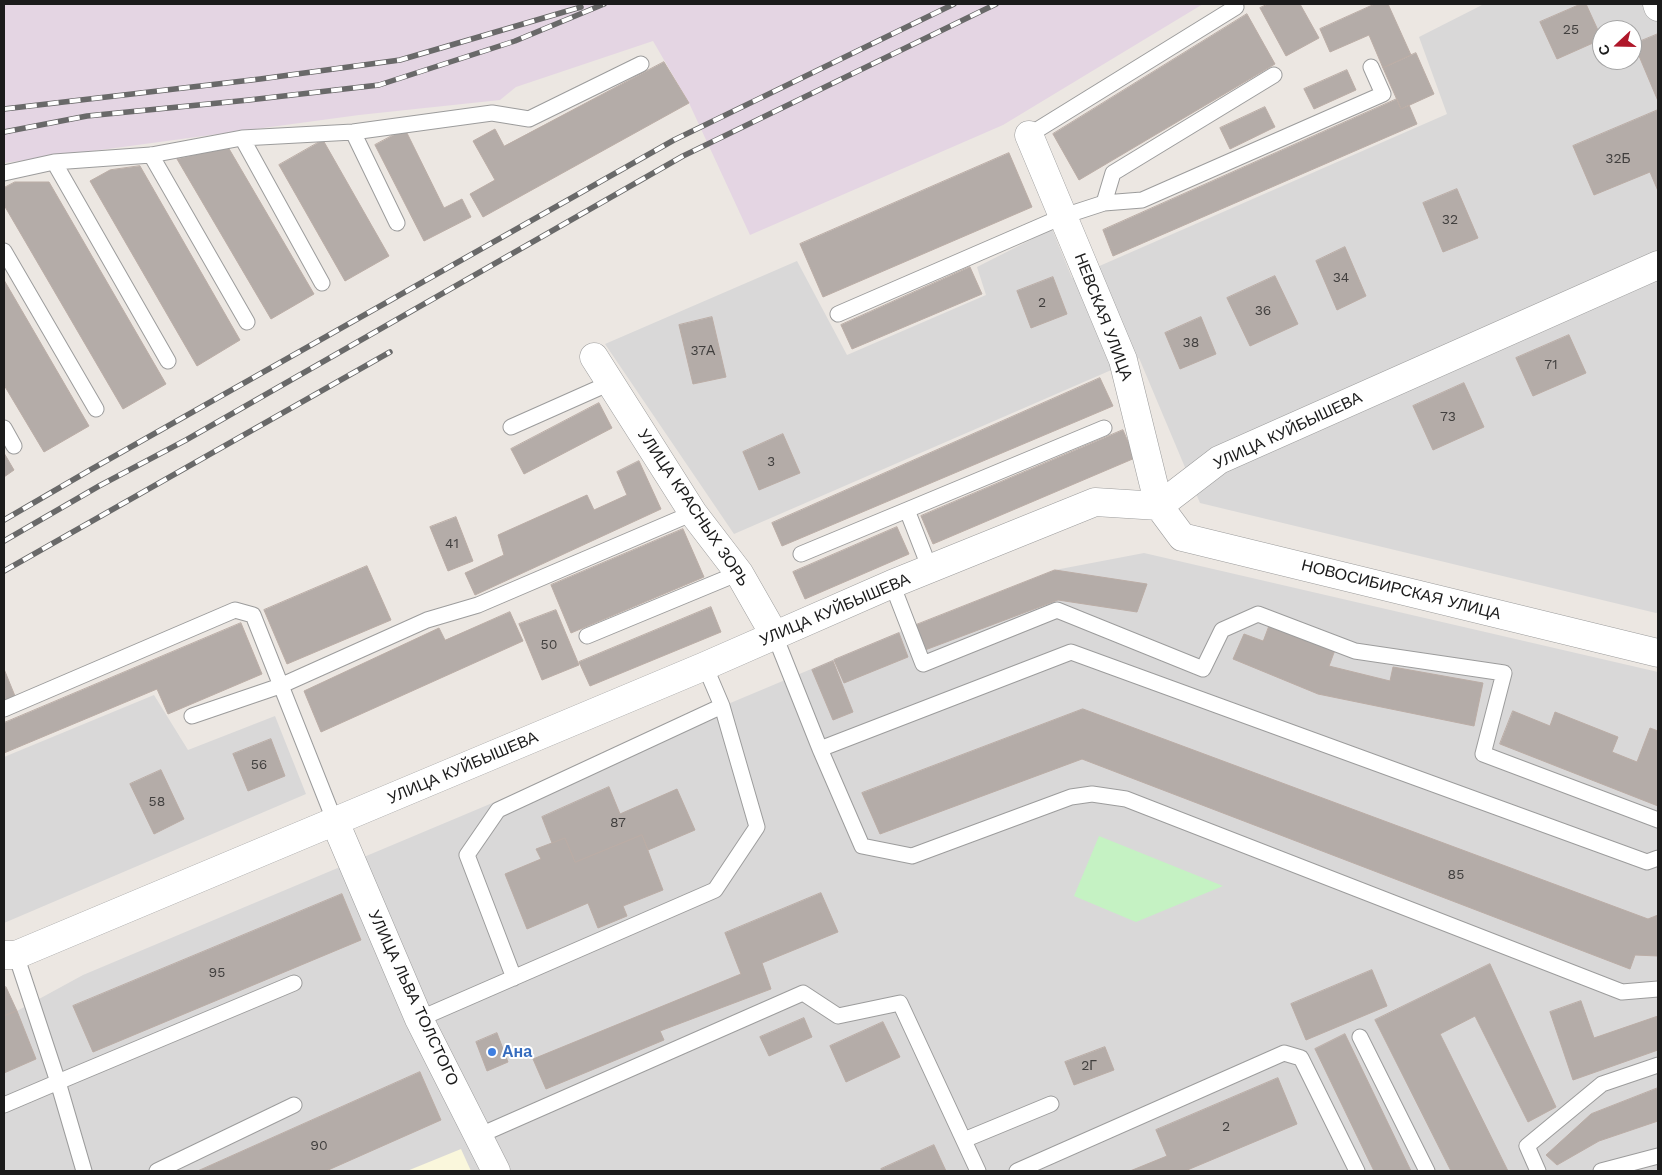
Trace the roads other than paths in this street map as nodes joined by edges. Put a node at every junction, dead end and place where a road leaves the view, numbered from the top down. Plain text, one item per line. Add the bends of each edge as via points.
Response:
1 (1657, 4) edge
2 (1236, 7) dead end
3 (1658, 7) edge
4 (640, 64) dead end
5 (1371, 67) dead end
6 (1274, 75) dead end
7 (353, 132) junction
8 (1029, 135) joint
9 (242, 138) junction
10 (151, 155) junction
11 (54, 162) junction
12 (4, 172) edge
13 (1104, 203) junction
14 (1064, 216) junction
15 (397, 223) dead end
16 (4, 251) edge
17 (1658, 265) edge
18 (322, 283) dead end
19 (838, 314) dead end
20 (248, 322) dead end
21 (594, 357) dead end
22 (168, 360) dead end
23 (610, 383) junction
24 (96, 409) dead end
25 (511, 426) dead end
26 (4, 428) edge
27 (1104, 428) dead end
28 (14, 446) dead end
29 (1159, 506) junction
30 (907, 510) junction
31 (693, 513) junction
32 (801, 554) dead end
33 (930, 569) junction
34 (739, 573) junction
35 (892, 584) junction
36 (587, 636) dead end
37 (775, 636) junction
38 (1658, 653) edge
39 (705, 666) junction
40 (280, 686) junction
41 (722, 706) junction
42 (4, 710) edge
43 (192, 716) dead end
44 (820, 749) junction
45 (1658, 820) edge
46 (335, 822) junction
47 (1658, 858) edge
48 (10, 955) edge
49 (514, 978) junction
50 (294, 983) dead end
51 (1658, 989) edge
52 (419, 1019) junction
53 (1360, 1037) dead end
54 (1658, 1065) edge
55 (58, 1082) junction
56 (1051, 1104) dead end
57 (4, 1105) edge
58 (294, 1106) dead end
59 (478, 1136) junction
60 (964, 1140) junction
61 (1658, 1156) edge
62 (84, 1171) edge
63 (157, 1171) edge
64 (496, 1171) edge
65 (978, 1171) edge
66 (1017, 1171) edge
67 (1357, 1171) edge
68 (1427, 1171) edge
69 (1538, 1171) edge
70 (1601, 1171) edge

1 - 3 street
2 - 8 lane
4 - 7 lane via 529,119 492,113
5 - 13 lane via 1383,94 1142,200
6 - 13 lane via 1112,173
7 - 9 lane
7 - 15 lane
8 - 14 street, НЕВСКАЯ УЛИЦА
9 - 10 lane
9 - 18 lane
10 - 11 lane
10 - 20 lane
11 - 12 lane
11 - 22 lane
13 - 14 lane
14 - 19 lane
14 - 29 street, НЕВСКАЯ УЛИЦА via 1123,360
16 - 24 lane
17 - 29 street, УЛИЦА КУЙБЫШЕВА via 1219,460
21 - 23 street, УЛИЦА КРАСНЫХ ЗОРЬ
23 - 25 lane
23 - 31 street, УЛИЦА КРАСНЫХ ЗОРЬ
26 - 28 lane
27 - 30 lane
29 - 33 street, УЛИЦА КУЙБЫШЕВА via 1095,502
29 - 38 street, НОВОСИБИРСКАЯ УЛИЦА via 1182,537
30 - 32 lane
30 - 33 lane
31 - 34 street, УЛИЦА КРАСНЫХ ЗОРЬ
31 - 40 lane via 478,605 427,620
33 - 35 street, УЛИЦА КУЙБЫШЕВА
34 - 36 lane
34 - 37 street, УЛИЦА КРАСНЫХ ЗОРЬ
35 - 37 street, УЛИЦА КУЙБЫШЕВА
35 - 45 lane via 922,664 1057,610 1203,669 1222,630 1258,614 1355,651 1504,673 1483,754
37 - 39 street, УЛИЦА КУЙБЫШЕВА
37 - 44 lane
39 - 41 lane
39 - 46 street, УЛИЦА КУЙБЫШЕВА
40 - 42 lane via 253,615 235,610
40 - 43 lane
40 - 46 lane
41 - 49 lane via 757,826 715,890
41 - 49 lane via 498,810 467,855
44 - 47 lane via 1071,652 1647,862
44 - 51 lane via 862,846 912,856 1071,797 1092,794 1126,799 1622,992
46 - 48 street, УЛИЦА КУЙБЫШЕВА
46 - 52 street, УЛИЦА ЛЬВА ТОЛСТОГО
48 - 55 lane
49 - 52 lane
50 - 55 lane
52 - 59 street, УЛИЦА ЛЬВА ТОЛСТОГО
53 - 68 lane
54 - 69 lane via 1602,1084 1527,1146
55 - 57 lane
55 - 62 lane
56 - 60 lane
58 - 63 lane
59 - 60 lane via 803,993 838,1016 900,1003
59 - 64 street, УЛИЦА ЛЬВА ТОЛСТОГО
60 - 65 lane
61 - 70 lane
66 - 67 lane via 1284,1053 1301,1058

